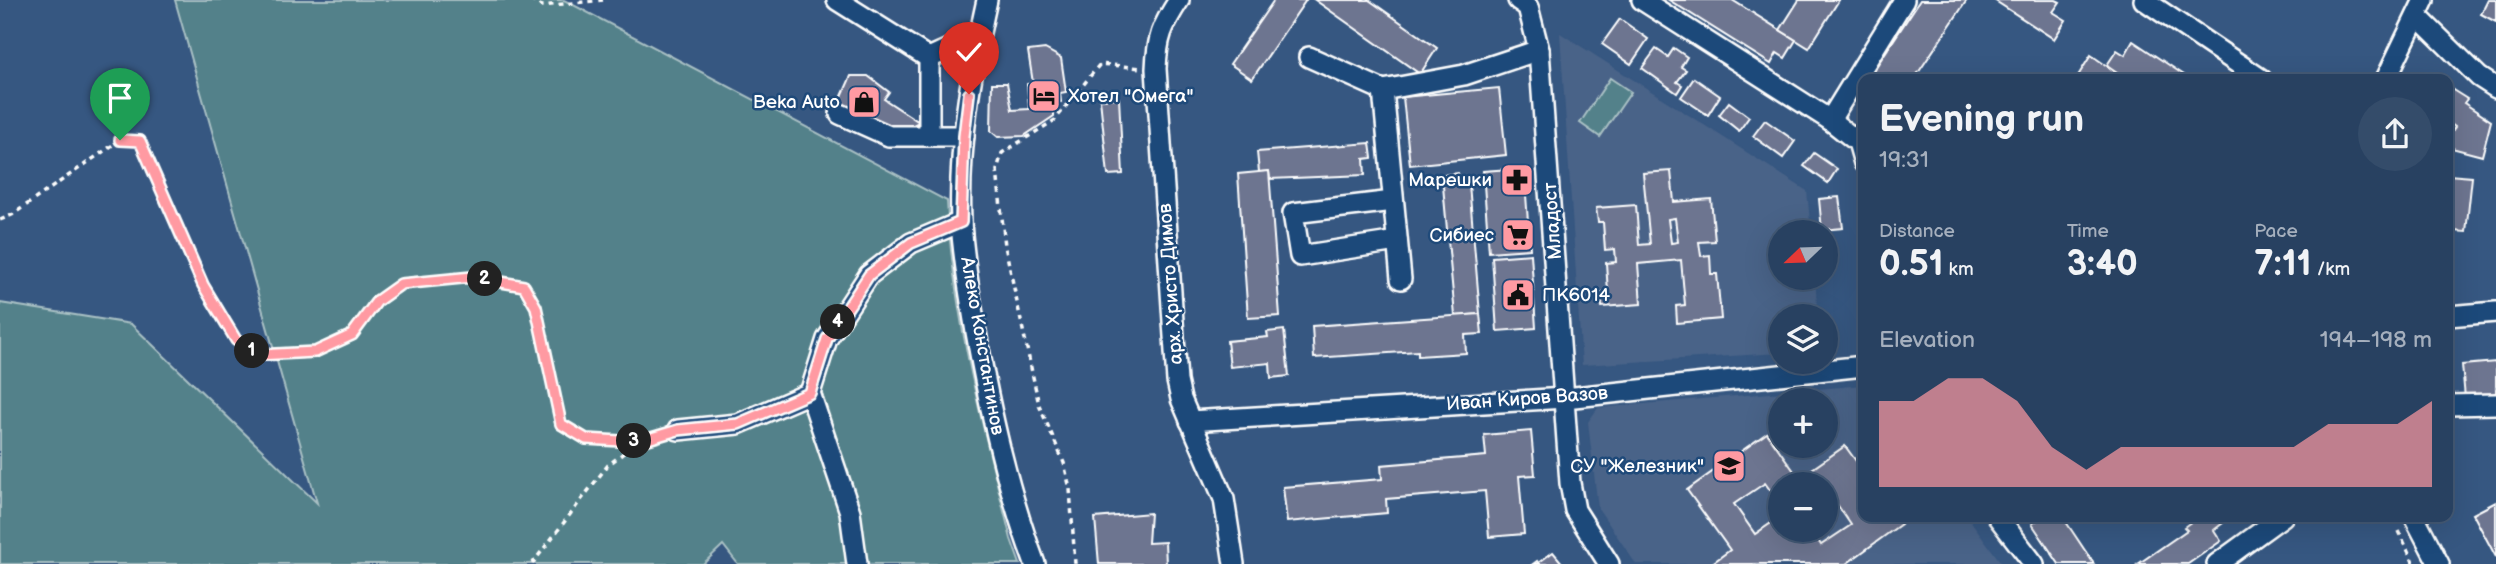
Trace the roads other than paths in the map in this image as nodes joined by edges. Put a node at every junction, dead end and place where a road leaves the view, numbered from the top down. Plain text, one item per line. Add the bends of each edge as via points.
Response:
1 (837, 0) edge
2 (987, 0) edge
3 (1179, 0) edge
4 (1642, 0) edge
5 (1904, 0) edge
6 (2144, 0) edge
7 (1526, 2) edge
8 (2421, 8) edge
9 (979, 35) junction
10 (1539, 50) junction
11 (1309, 57) dead end
12 (929, 58) junction
13 (1858, 74) edge
14 (2255, 74) edge
15 (2388, 74) edge
16 (1858, 75) edge
17 (2496, 88) edge
18 (1383, 90) junction
19 (840, 114) dead end
20 (1830, 120) junction
21 (929, 136) junction
22 (964, 136) junction
23 (1858, 142) edge
24 (1393, 201) junction
25 (961, 222) junction
26 (1397, 242) junction
27 (1401, 279) dead end
28 (2496, 312) edge
29 (2453, 316) edge
30 (1858, 367) edge
31 (810, 393) junction
32 (1566, 398) junction
33 (2496, 404) edge
34 (2453, 405) edge
35 (1190, 421) junction
36 (678, 430) road end
37 (2002, 522) edge
38 (2275, 522) edge
39 (2407, 522) edge
40 (857, 564) edge
41 (1035, 564) edge
42 (1234, 564) edge
43 (1609, 564) edge
44 (2034, 564) edge
45 (2217, 564) edge
46 (2439, 564) edge

1 - 12 street
2 - 9 street, Алеко Константинов
3 - 35 street, арх. Христо Димов via 1162,25 1156,69 1177,381
4 - 20 street
5 - 13 street
6 - 14 street
7 - 10 street, Младост
8 - 15 street
8 - 17 street via 2479,77
9 - 12 street
9 - 22 street, Алеко Константинов
10 - 18 street via 1464,75
10 - 32 street, Младост
11 - 18 street
12 - 21 street
16 - 20 street
18 - 24 street
19 - 21 street via 889,135
20 - 23 street
21 - 22 street
22 - 25 street, Алеко Константинов
24 - 26 street
24 - 26 street via 1293,212 1300,256
25 - 31 street via 911,243 869,275 827,339
25 - 41 street, Алеко Константинов via 991,406
26 - 27 street
28 - 29 street
30 - 32 street, Иван Киров Вазов
31 - 36 street via 738,424
31 - 40 street via 850,512
32 - 35 street, Иван Киров Вазов
32 - 43 street, Младост via 1575,510
33 - 34 street
35 - 42 street, арх. Христо Димов via 1224,499
37 - 44 street
38 - 45 street
39 - 46 street

